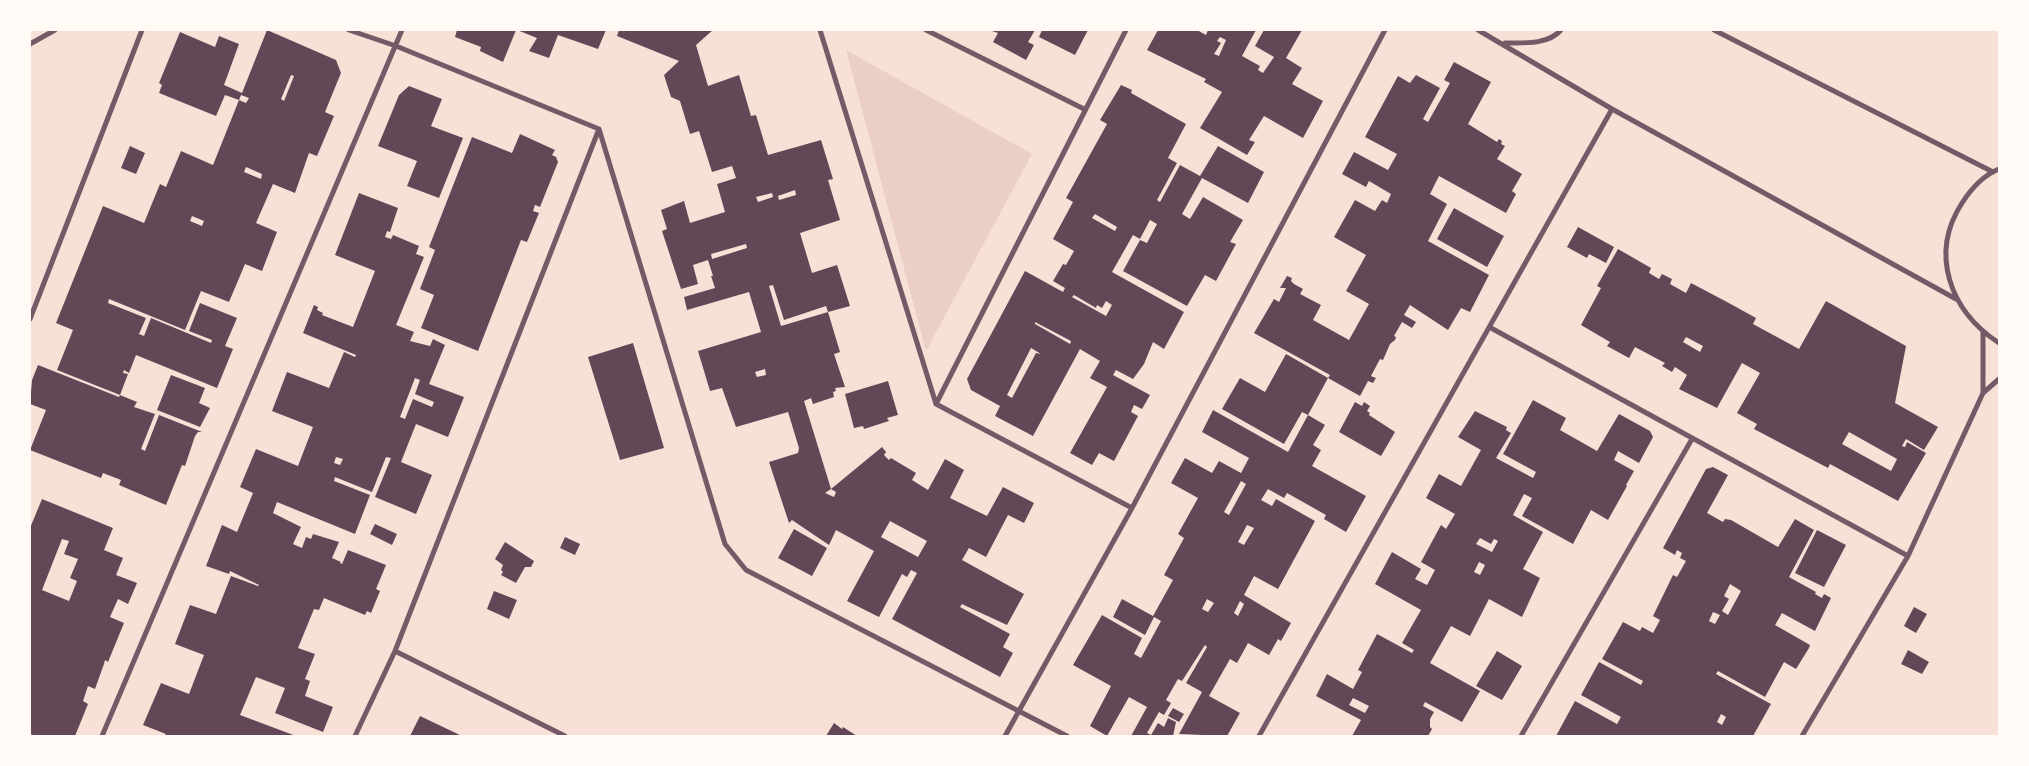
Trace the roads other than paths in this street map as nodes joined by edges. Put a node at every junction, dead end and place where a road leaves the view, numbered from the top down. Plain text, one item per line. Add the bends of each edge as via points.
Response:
1 (55, 30) edge
2 (142, 30) edge
3 (349, 30) edge
4 (402, 30) edge
5 (820, 30) edge
6 (926, 30) edge
7 (1126, 30) edge
8 (1385, 30) edge
9 (1478, 30) edge
10 (1561, 30) edge
11 (1714, 30) edge
12 (30, 44) edge
13 (1504, 44) junction
14 (396, 46) junction
15 (1084, 109) junction
16 (1612, 109) junction
17 (599, 129) junction
18 (1999, 169) edge
19 (1993, 172) junction
20 (1956, 299) junction
21 (30, 319) edge
22 (1491, 328) junction
23 (1983, 332) junction
24 (1999, 343) edge
25 (1999, 379) edge
26 (1984, 393) junction
27 (936, 404) junction
28 (1692, 439) junction
29 (1132, 508) junction
30 (1908, 556) junction
31 (395, 651) junction
32 (1019, 709) junction
33 (102, 736) edge
34 (354, 736) edge
35 (565, 736) edge
36 (1005, 736) edge
37 (1067, 736) edge
38 (1260, 736) edge
39 (1522, 736) edge
40 (1802, 736) edge

1 - 12 street
2 - 21 street
3 - 14 street
4 - 14 street
5 - 27 street
6 - 15 street
7 - 15 street
8 - 29 street
9 - 13 street
10 - 13 street via 1556,36 1540,42
11 - 19 street
13 - 16 street
14 - 17 street
14 - 33 street
15 - 27 street
16 - 20 street
16 - 22 street
17 - 31 street
17 - 32 street via 725,544 746,570
18 - 19 street
19 - 20 street via 1971,190 1955,215 1947,242 1947,271
20 - 23 street
22 - 28 street
22 - 38 street
23 - 24 street
23 - 26 street
25 - 26 street
26 - 30 street
27 - 29 street
28 - 30 street
28 - 39 street
29 - 32 street
30 - 40 street
31 - 34 street
31 - 35 street
32 - 36 street
32 - 37 street

